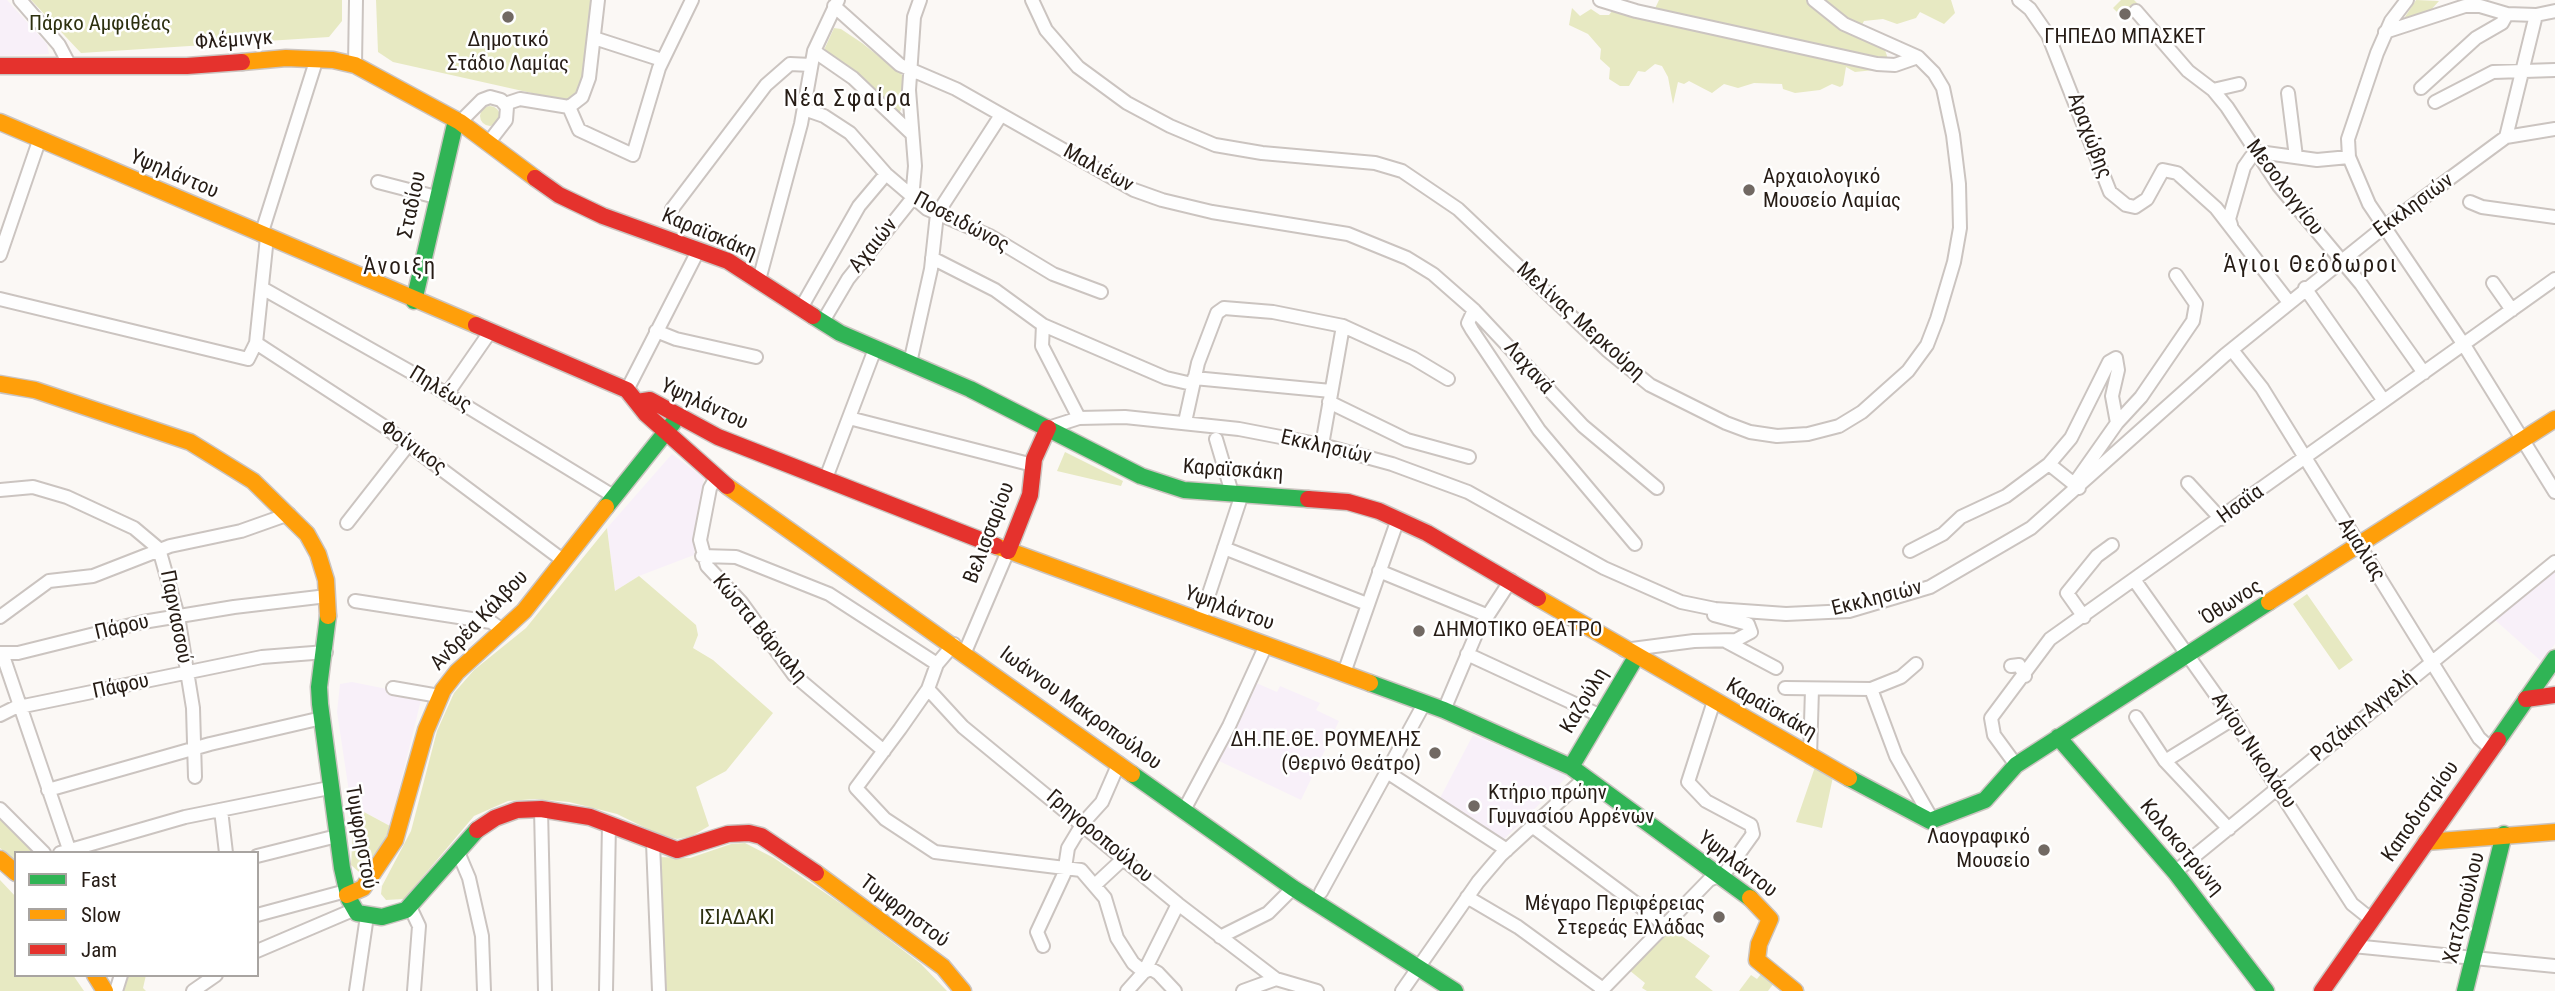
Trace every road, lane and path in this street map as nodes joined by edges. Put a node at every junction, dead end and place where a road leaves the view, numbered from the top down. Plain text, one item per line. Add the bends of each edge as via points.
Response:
1 (20, 0) edge
2 (356, 0) edge
3 (598, 0) edge
4 (692, 0) edge
5 (920, 0) edge
6 (1032, 0) edge
7 (1600, 0) edge
8 (1814, 0) edge
9 (2019, 0) edge
10 (2407, 0) edge
11 (836, 3) edge
12 (2136, 11) dead end
13 (2555, 11) edge
14 (2507, 14) junction
15 (2536, 15) junction
16 (2385, 32) junction
17 (594, 38) junction
18 (814, 51) junction
19 (1918, 57) junction
20 (317, 58) junction
21 (662, 60) junction
22 (69, 64) junction
23 (355, 65) junction
24 (811, 65) junction
25 (0, 66) edge
26 (911, 70) junction
27 (2522, 70) junction
28 (2555, 70) edge
29 (2239, 84) dead end
30 (2421, 88) dead end
31 (2213, 90) junction
32 (2288, 93) dead end
33 (2435, 102) dead end
34 (505, 104) junction
35 (569, 107) junction
36 (804, 109) junction
37 (1001, 114) junction
38 (458, 121) junction
39 (0, 122) edge
40 (2555, 129) edge
41 (912, 134) junction
42 (2506, 137) junction
43 (39, 141) junction
44 (489, 142) junction
45 (2256, 155) junction
46 (2296, 157) junction
47 (2349, 157) junction
48 (886, 174) junction
49 (378, 182) dead end
50 (436, 197) junction
51 (912, 199) junction
52 (2470, 202) dead end
53 (672, 209) dead end
54 (937, 214) junction
55 (2555, 217) edge
56 (2231, 226) junction
57 (2384, 227) junction
58 (264, 236) junction
59 (698, 249) junction
60 (1395, 253) joint
61 (0, 255) edge
62 (932, 258) junction
63 (2341, 260) junction
64 (2176, 275) dead end
65 (2555, 279) edge
66 (759, 280) junction
67 (2493, 283) dead end
68 (262, 288) junction
69 (2305, 288) junction
70 (1101, 292) dead end
71 (0, 299) edge
72 (414, 301) junction
73 (2288, 301) junction
74 (800, 308) junction
75 (1474, 310) junction
76 (2512, 310) junction
77 (822, 323) junction
78 (1043, 325) junction
79 (1343, 326) junction
80 (656, 331) junction
81 (490, 332) junction
82 (256, 343) junction
83 (2464, 345) junction
84 (875, 349) junction
85 (2228, 352) junction
86 (755, 357) dead end
87 (910, 363) junction
88 (2424, 373) junction
89 (1448, 380) dead end
90 (1193, 381) junction
91 (0, 384) edge
92 (447, 394) junction
93 (632, 396) junction
94 (1330, 397) junction
95 (2384, 401) junction
96 (678, 417) junction
97 (849, 418) junction
98 (1079, 418) junction
99 (2555, 419) edge
100 (1185, 422) junction
101 (2118, 423) junction
102 (1048, 428) junction
103 (666, 432) junction
104 (718, 437) junction
105 (1216, 439) dead end
106 (2522, 440) junction
107 (408, 445) junction
108 (1322, 445) junction
109 (688, 451) junction
110 (1469, 457) dead end
111 (2304, 459) junction
112 (1033, 464) junction
113 (2049, 464) junction
114 (717, 476) junction
115 (826, 478) junction
116 (2188, 483) dead end
117 (2076, 486) junction
118 (1657, 488) dead end
119 (0, 490) edge
120 (2555, 492) edge
121 (1237, 493) junction
122 (615, 497) junction
123 (289, 514) junction
124 (1398, 519) junction
125 (2221, 519) junction
126 (347, 523) dead end
127 (1635, 544) dead end
128 (2112, 545) dead end
129 (2359, 545) junction
130 (1224, 548) junction
131 (159, 549) junction
132 (1008, 551) junction
133 (1910, 551) dead end
134 (702, 556) junction
135 (564, 561) junction
136 (2555, 562) edge
137 (1379, 571) junction
138 (1511, 580) junction
139 (2135, 581) junction
140 (327, 596) junction
141 (355, 601) dead end
142 (1367, 604) junction
143 (1696, 605) junction
144 (1486, 615) junction
145 (178, 616) junction
146 (0, 617) edge
147 (2084, 617) junction
148 (1200, 621) junction
149 (504, 631) junction
150 (1724, 641) junction
151 (1266, 645) junction
152 (959, 648) junction
153 (326, 652) junction
154 (1, 653) edge
155 (1630, 653) junction
156 (1466, 654) junction
157 (2187, 656) junction
158 (2555, 658) edge
159 (2431, 661) junction
160 (937, 664) junction
161 (1916, 664) dead end
162 (2011, 666) dead end
163 (1776, 668) dead end
164 (186, 673) junction
165 (1345, 673) junction
166 (2025, 676) junction
167 (393, 688) dead end
168 (1784, 688) dead end
169 (928, 689) junction
170 (1812, 689) junction
171 (1871, 689) junction
172 (2555, 695) edge
173 (439, 696) junction
174 (2526, 699) junction
175 (1714, 701) junction
176 (1425, 702) junction
177 (21, 707) junction
178 (1444, 710) junction
179 (0, 715) edge
180 (1601, 716) junction
181 (2136, 717) dead end
182 (322, 718) junction
183 (2233, 719) junction
184 (2058, 737) junction
185 (195, 748) junction
186 (2491, 749) junction
187 (884, 751) junction
188 (1810, 757) junction
189 (2165, 761) junction
190 (1118, 763) junction
191 (2016, 765) junction
192 (1571, 767) junction
193 (1387, 772) junction
194 (195, 777) dead end
195 (1586, 777) junction
196 (329, 788) junction
197 (2278, 788) junction
198 (48, 790) junction
199 (2455, 802) junction
200 (0, 809) edge
201 (541, 809) junction
202 (221, 810) junction
203 (1184, 810) junction
204 (1933, 821) junction
205 (609, 823) junction
206 (1083, 823) junction
207 (1532, 827) junction
208 (2229, 829) junction
209 (2555, 832) edge
210 (2504, 835) junction
211 (337, 836) junction
212 (2476, 836) junction
213 (2426, 842) junction
214 (653, 843) junction
215 (1507, 850) junction
216 (42, 851) edge
217 (64, 851) edge
218 (226, 851) edge
219 (458, 852) junction
220 (259, 856) edge
221 (1124, 858) junction
222 (0, 859) edge
223 (1065, 866) junction
224 (14, 871) edge
225 (2175, 873) junction
226 (1720, 876) junction
227 (369, 881) junction
228 (1096, 884) junction
229 (1293, 888) junction
230 (1321, 892) dead end
231 (1467, 897) junction
232 (354, 903) junction
233 (1178, 904) junction
234 (410, 907) junction
235 (259, 915) edge
236 (391, 915) junction
237 (2372, 920) junction
238 (1665, 925) junction
239 (1220, 937) junction
240 (1043, 946) dead end
241 (2353, 947) junction
242 (259, 950) edge
243 (2475, 958) junction
244 (1419, 965) junction
245 (2555, 966) edge
246 (1144, 972) junction
247 (213, 977) edge
248 (1276, 979) junction
249 (1602, 990) edge
250 (193, 991) edge
251 (356, 991) edge
252 (414, 991) edge
253 (484, 991) edge
254 (545, 991) edge
255 (606, 991) edge
256 (659, 991) edge
257 (963, 991) edge
258 (1127, 991) edge
259 (1175, 991) edge
260 (1243, 991) edge
261 (1317, 991) edge
262 (1402, 991) edge
263 (1455, 991) edge
264 (1795, 991) edge
265 (2266, 991) edge
266 (2322, 991) edge
267 (2465, 991) edge

1 - 22 street via 60,45
2 - 23 street
3 - 17 street
4 - 21 street
5 - 26 street, Αχαιών via 914,18
6 - 19 street, Μελίνας Μερκούρη via 1046,30 1077,67 1127,103 1215,145 1375,163 1402,172 1458,209 1650,385 1726,424 1777,436 1831,429 1862,412 1916,362 1937,319 1959,241 1959,184 1943,88
7 - 19 street via 1877,64 1895,65
8 - 19 street, Μελίνας Μερκούρη via 1838,20
9 - 56 street, Αραχώβης via 2035,15 2052,44 2110,192 2126,205 2141,205 2160,174 2170,169 2195,187
10 - 16 street
11 - 18 street
11 - 26 street, Μαλιέων via 892,59
12 - 31 street, Μεσολογγίου via 2188,71
13 - 15 street
14 - 15 street
14 - 16 street via 2460,6
14 - 30 street via 2502,23 2476,38
15 - 27 street
16 - 47 street via 2350,132
17 - 21 street
17 - 35 street via 586,87 579,101
18 - 24 street
18 - 41 street via 853,78
20 - 22 main road, Φλέμινγκ via 187,66
20 - 23 main road, Φλέμινγκ
20 - 58 street
21 - 35 street via 633,155 579,130
22 - 25 main road, Φλέμινγκ
23 - 38 main road, Φλέμινγκ
24 - 36 street
24 - 53 street via 790,64 766,85
26 - 37 street, Μαλιέων
26 - 41 street, Αχαιών
27 - 28 street
27 - 33 street via 2493,72
27 - 42 street
29 - 31 street
31 - 45 street, Μεσολογγίου
32 - 46 street
34 - 35 street via 520,99
34 - 38 street via 486,98
34 - 44 street via 506,120
36 - 48 street, Ποσειδώνος via 850,132
36 - 66 street
37 - 54 street
37 - 60 street, Μαλιέων via 1155,198 1261,222 1335,231
38 - 44 main road, Καραϊσκάκη
38 - 50 main road, Σταδίου
39 - 43 main road, Υψηλάντου
40 - 42 street
41 - 51 street, Αχαιών
42 - 57 street, Εκκλησιών
43 - 58 main road, Υψηλάντου
43 - 61 street
44 - 59 main road, Καραϊσκάκη via 559,195 603,216
45 - 46 street
45 - 56 street via 2244,167
45 - 63 street, Μεσολογγίου
46 - 47 street
47 - 57 street via 2364,195
48 - 51 street, Ποσειδώνος
48 - 74 street via 859,206
49 - 50 street
50 - 72 main road, Σταδίου
51 - 54 street, Ποσειδώνος
51 - 77 street, Αχαιών via 848,279
52 - 55 street
54 - 62 street
54 - 70 street, Ποσειδώνος via 990,236 1053,274
56 - 73 street, Αραχώβης
57 - 63 street, Εκκλησιών
57 - 83 street
58 - 68 street
58 - 72 main road, Υψηλάντου
59 - 66 main road, Καραϊσκάκη
59 - 80 street
60 - 75 street, Λαχανά via 1433,274
62 - 78 street via 995,290
62 - 87 street
63 - 69 street, Εκκλησιών
63 - 88 street, Μεσολογγίου
64 - 101 street via 2196,304 2193,321
65 - 76 street, Ησαΐα
66 - 74 main road, Καραϊσκάκη
67 - 76 street
68 - 82 street
68 - 92 street, Πηλέως
69 - 73 street, Εκκλησιών
69 - 95 street
71 - 82 street via 248,359
72 - 81 main road, Υψηλάντου
73 - 85 street, Εκκλησιών
74 - 77 main road, Καραϊσκάκη
75 - 118 street, Λαχανά via 1583,426
75 - 127 street via 1468,323 1539,430
76 - 83 street, Ησαΐα
77 - 84 main road, Καραϊσκάκη
78 - 90 street via 1166,378
78 - 98 street via 1042,346
79 - 89 street via 1413,358
79 - 90 street via 1224,308 1213,322
79 - 94 street
80 - 86 street
80 - 93 street
81 - 92 street
81 - 93 main road, Υψηλάντου
82 - 107 street, Φοίνικος
83 - 88 street, Ησαΐα
83 - 106 street
84 - 87 main road, Καραϊσκάκη
84 - 97 street
85 - 111 street, Αμαλίας via 2249,368
85 - 117 street, Εκκλησιών
87 - 102 main road, Καραϊσκάκη
88 - 95 street, Ησαΐα
90 - 94 street
90 - 100 street
91 - 123 main road, Τυμφρηστού via 35,390 178,437 239,471
92 - 122 street, Πηλέως
93 - 96 main road, Υψηλάντου via 650,400
93 - 103 main road, Υψηλάντου
94 - 108 street
94 - 110 street via 1407,440
95 - 111 street, Ησαΐα
96 - 103 main road, Ανδρέα Κάλβου
96 - 104 main road, Υψηλάντου
97 - 112 street
97 - 115 street
98 - 100 street, Εκκλησιών
98 - 102 street, Εκκλησιών
99 - 106 main road, Όθωνος
100 - 108 street, Εκκλησιών
101 - 113 street via 2112,396 2116,358 2109,362 2071,438
101 - 117 street
102 - 112 main road, Βελισσαρίου
102 - 121 main road, Καραϊσκάκη via 1170,488
103 - 109 main road, Υψηλάντου
103 - 122 main road, Ανδρέα Κάλβου
104 - 109 main road via 710,448
104 - 115 main road, Υψηλάντου
105 - 121 street
106 - 120 street
106 - 129 main road, Όθωνος
107 - 126 street
107 - 135 street, Φοίνικος
108 - 143 street, Εκκλησιών via 1468,492 1612,572
109 - 114 main road, Ιωάννου Μακροπούλου
111 - 125 street, Ησαΐα
111 - 129 street, Αμαλίας
112 - 132 main road, Βελισσαρίου via 1030,495
113 - 117 street
113 - 133 street via 2006,496 1961,517 1942,534
114 - 134 street, Κώστα Βάρναλη via 710,488 700,540
114 - 152 main road, Ιωάννου Μακροπούλου
115 - 132 main road, Υψηλάντου
116 - 125 street
117 - 143 street, Εκκλησιών via 2019,536 1914,593 1840,612 1786,614
119 - 131 street, Παρνασσού via 33,487 67,498 134,528
121 - 124 main road, Καραϊσκάκη via 1348,502
121 - 130 street
122 - 135 main road, Ανδρέα Κάλβου
123 - 131 street via 241,531
123 - 140 main road, Τυμφρηστού via 318,554
124 - 137 street
124 - 138 main road, Καραϊσκάκη
125 - 139 street, Ησαΐα
128 - 147 street via 2067,593
129 - 157 main road, Όθωνος
129 - 159 street, Αμαλίας
130 - 142 street
130 - 148 street
131 - 145 street, Παρνασσού
131 - 146 street via 93,576 49,581
132 - 148 main road, Υψηλάντου
132 - 152 street, Βελισσαρίου
134 - 160 street via 736,557 829,594
134 - 187 street, Κώστα Βάρναλη via 794,675
135 - 149 main road, Ανδρέα Κάλβου
136 - 159 street, Ροζάκη-Αγγελή
137 - 142 street
137 - 144 street
138 - 144 street
138 - 155 main road, Καραϊσκάκη
139 - 147 street, Ησαΐα
139 - 157 street, Αγίου Νικολάου
140 - 145 street, Πάρου
140 - 153 main road, Τυμφρηστού
141 - 149 street via 491,622
142 - 165 street
143 - 150 street via 1751,627 1746,637
144 - 156 street
145 - 154 street, Πάρου
145 - 164 street, Παρνασσού
147 - 166 street, Ησαΐα via 2050,639
148 - 151 main road, Υψηλάντου
149 - 173 main road, Ανδρέα Κάλβου via 457,672
150 - 155 street via 1694,641
150 - 163 street
151 - 165 main road, Υψηλάντου
151 - 203 street
152 - 160 street, Βελισσαρίου
152 - 190 main road, Ιωάννου Μακροπούλου
153 - 164 street, Πάφου via 288,653
153 - 182 main road, Τυμφρηστού via 319,687
154 - 177 street
155 - 175 main road, Καραϊσκάκη
155 - 180 main road, Καζούλη
156 - 178 street
156 - 180 street
157 - 183 street, Αγίου Νικολάου
157 - 184 main road, Όθωνος
158 - 174 main road, Καποδιστρίου
159 - 186 street, Αμαλίας via 2479,738
159 - 197 street, Ροζάκη-Αγγελή
160 - 169 street, Βελισσαρίου
161 - 171 street via 1901,677
162 - 166 street via 2020,664
164 - 177 street, Πάφου
164 - 185 street, Παρνασσού
165 - 176 main road, Υψηλάντου
166 - 191 street, Ησαΐα via 1990,723
167 - 173 street
168 - 170 street
169 - 187 street, Βελισσαρίου
169 - 206 street, Γρηγοροπούλου via 964,727
170 - 171 street
170 - 188 street
171 - 204 street via 1896,756
172 - 174 main road
173 - 227 main road, Ανδρέα Κάλβου via 398,834
174 - 186 main road, Καποδιστρίου
175 - 188 main road, Καραϊσκάκη
175 - 226 street via 1688,782 1706,801 1754,830
176 - 178 main road, Υψηλάντου
176 - 193 street
177 - 179 street, Πάφου
177 - 198 street
178 - 192 main road, Υψηλάντου
180 - 192 main road, Καζούλη
181 - 189 street
182 - 185 street
182 - 196 main road, Τυμφρηστού
183 - 189 street
183 - 197 street, Αγίου Νικολάου
184 - 191 main road, Όθωνος
184 - 225 main road, Κολοκοτρώνη
185 - 194 street, Παρνασσού
185 - 198 street
186 - 199 main road, Καποδιστρίου
187 - 223 street, Βελισσαρίου via 856,788 885,819 934,852
188 - 204 main road, Καραϊσκάκη via 1917,817
189 - 208 street
190 - 203 main road, Ιωάννου Μακροπούλου
190 - 206 street via 1102,802
191 - 204 main road, Όθωνος via 1985,800
192 - 195 main road, Υψηλάντου
193 - 215 street
193 - 230 street
195 - 207 street
195 - 226 main road, Υψηλάντου
196 - 202 street
196 - 211 main road, Τυμφρηστού
197 - 208 street, Ροζάκη-Αγγελή
197 - 237 street, Αγίου Νικολάου via 2352,904
198 - 217 street
199 - 212 main road via 2459,818
199 - 213 main road, Καποδιστρίου
200 - 216 street
201 - 205 main road, Τυμφρηστού
201 - 219 main road, Τυμφρηστού via 517,810 495,818
201 - 254 street
202 - 217 street
202 - 218 street
203 - 229 main road, Ιωάννου Μακροπούλου
205 - 214 main road, Τυμφρηστού
205 - 255 street
206 - 221 street, Γρηγοροπούλου
206 - 223 street
207 - 215 street
207 - 238 street
208 - 225 street, Ροζάκη-Αγγελή
209 - 210 main road
210 - 212 main road
210 - 243 main road, Χατζοπούλου
211 - 220 street
211 - 232 main road, Τυμφρηστού
212 - 213 main road
213 - 237 main road, Καποδιστρίου
214 - 256 street
214 - 257 main road, Τυμφρηστού via 684,850 736,833 761,836 930,957
215 - 231 street
219 - 234 main road, Τυμφρηστού
219 - 253 street via 482,936
221 - 228 street
221 - 233 street, Γρηγοροπούλου
222 - 224 main road
223 - 228 street via 1081,870
223 - 240 street via 1037,932
225 - 265 main road, Κολοκοτρώνη
226 - 238 street via 1709,880
226 - 264 main road, Υψηλάντου via 1769,915 1757,960
227 - 232 main road, Ανδρέα Κάλβου
227 - 236 main road via 374,901
228 - 246 street via 1124,951
229 - 239 street via 1268,913
229 - 244 main road, Ιωάννου Μακροπούλου
231 - 244 street
231 - 249 street
232 - 235 street
232 - 236 main road, Τυμφρηστού
232 - 242 street
232 - 251 street
233 - 239 street, Γρηγοροπούλου
233 - 246 street
234 - 236 main road, Τυμφρηστού
234 - 252 street via 419,926
237 - 241 main road, Καποδιστρίου
238 - 249 street
239 - 248 street, Γρηγοροπούλου
241 - 243 street
241 - 266 main road, Καποδιστρίου
243 - 245 street
243 - 267 main road, Χατζοπούλου
244 - 262 street
244 - 263 main road, Ιωάννου Μακροπούλου
246 - 258 street
246 - 259 street via 1151,969
247 - 250 street
248 - 260 street
248 - 261 street

